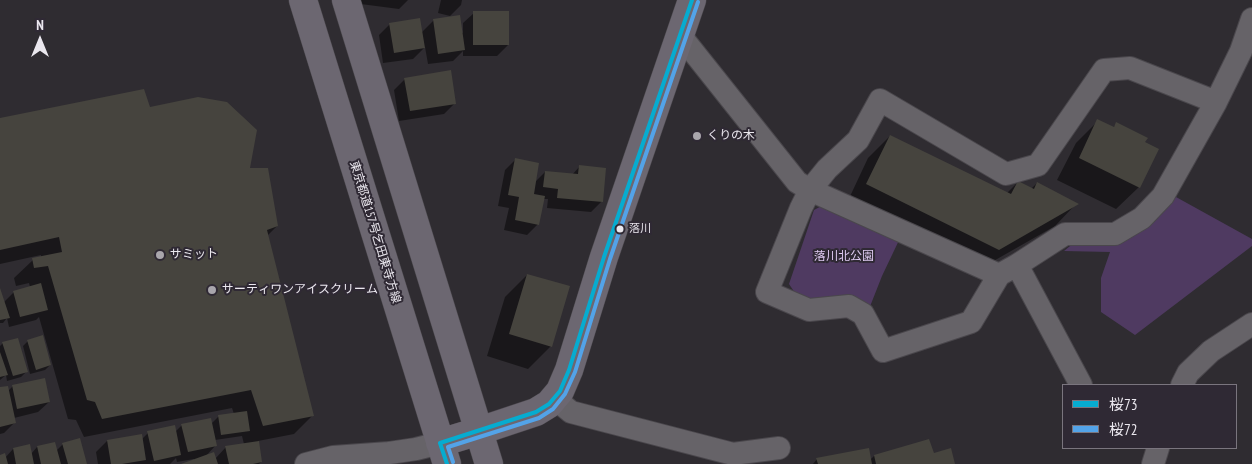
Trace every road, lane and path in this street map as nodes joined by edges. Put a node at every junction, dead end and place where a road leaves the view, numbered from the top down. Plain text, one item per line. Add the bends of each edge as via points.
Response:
1 (303, 0) edge
2 (346, 0) edge
3 (692, 0) edge
4 (1252, 19) edge
5 (680, 35) junction
6 (1216, 102) junction
7 (810, 190) junction
8 (1008, 270) junction
9 (1252, 324) edge
10 (1080, 384) edge
11 (1182, 384) edge
12 (554, 398) junction
13 (479, 432) junction
14 (779, 448) dead end
15 (1158, 449) edge
16 (444, 453) edge
17 (306, 464) edge
18 (489, 464) edge
19 (1153, 464) edge

1 - 16 main road, 東京都道157号乞田東寺方線
2 - 13 main road
3 - 5 main road
4 - 6 street via 1241,51
5 - 7 street via 797,182
5 - 12 main road via 569,370
6 - 7 street via 1130,68 1104,70 1038,165 1006,174 880,100 858,140
6 - 8 street via 1163,196 1142,218 1115,234 1065,234
7 - 8 street
7 - 8 street via 767,292 809,310 849,306 862,314 883,351 970,322
8 - 10 street
9 - 11 street via 1211,351 1188,373
12 - 13 main road via 536,412
12 - 14 street via 571,412 733,454
13 - 16 main road
13 - 18 main road
15 - 19 street
16 - 17 street via 416,449 333,457

